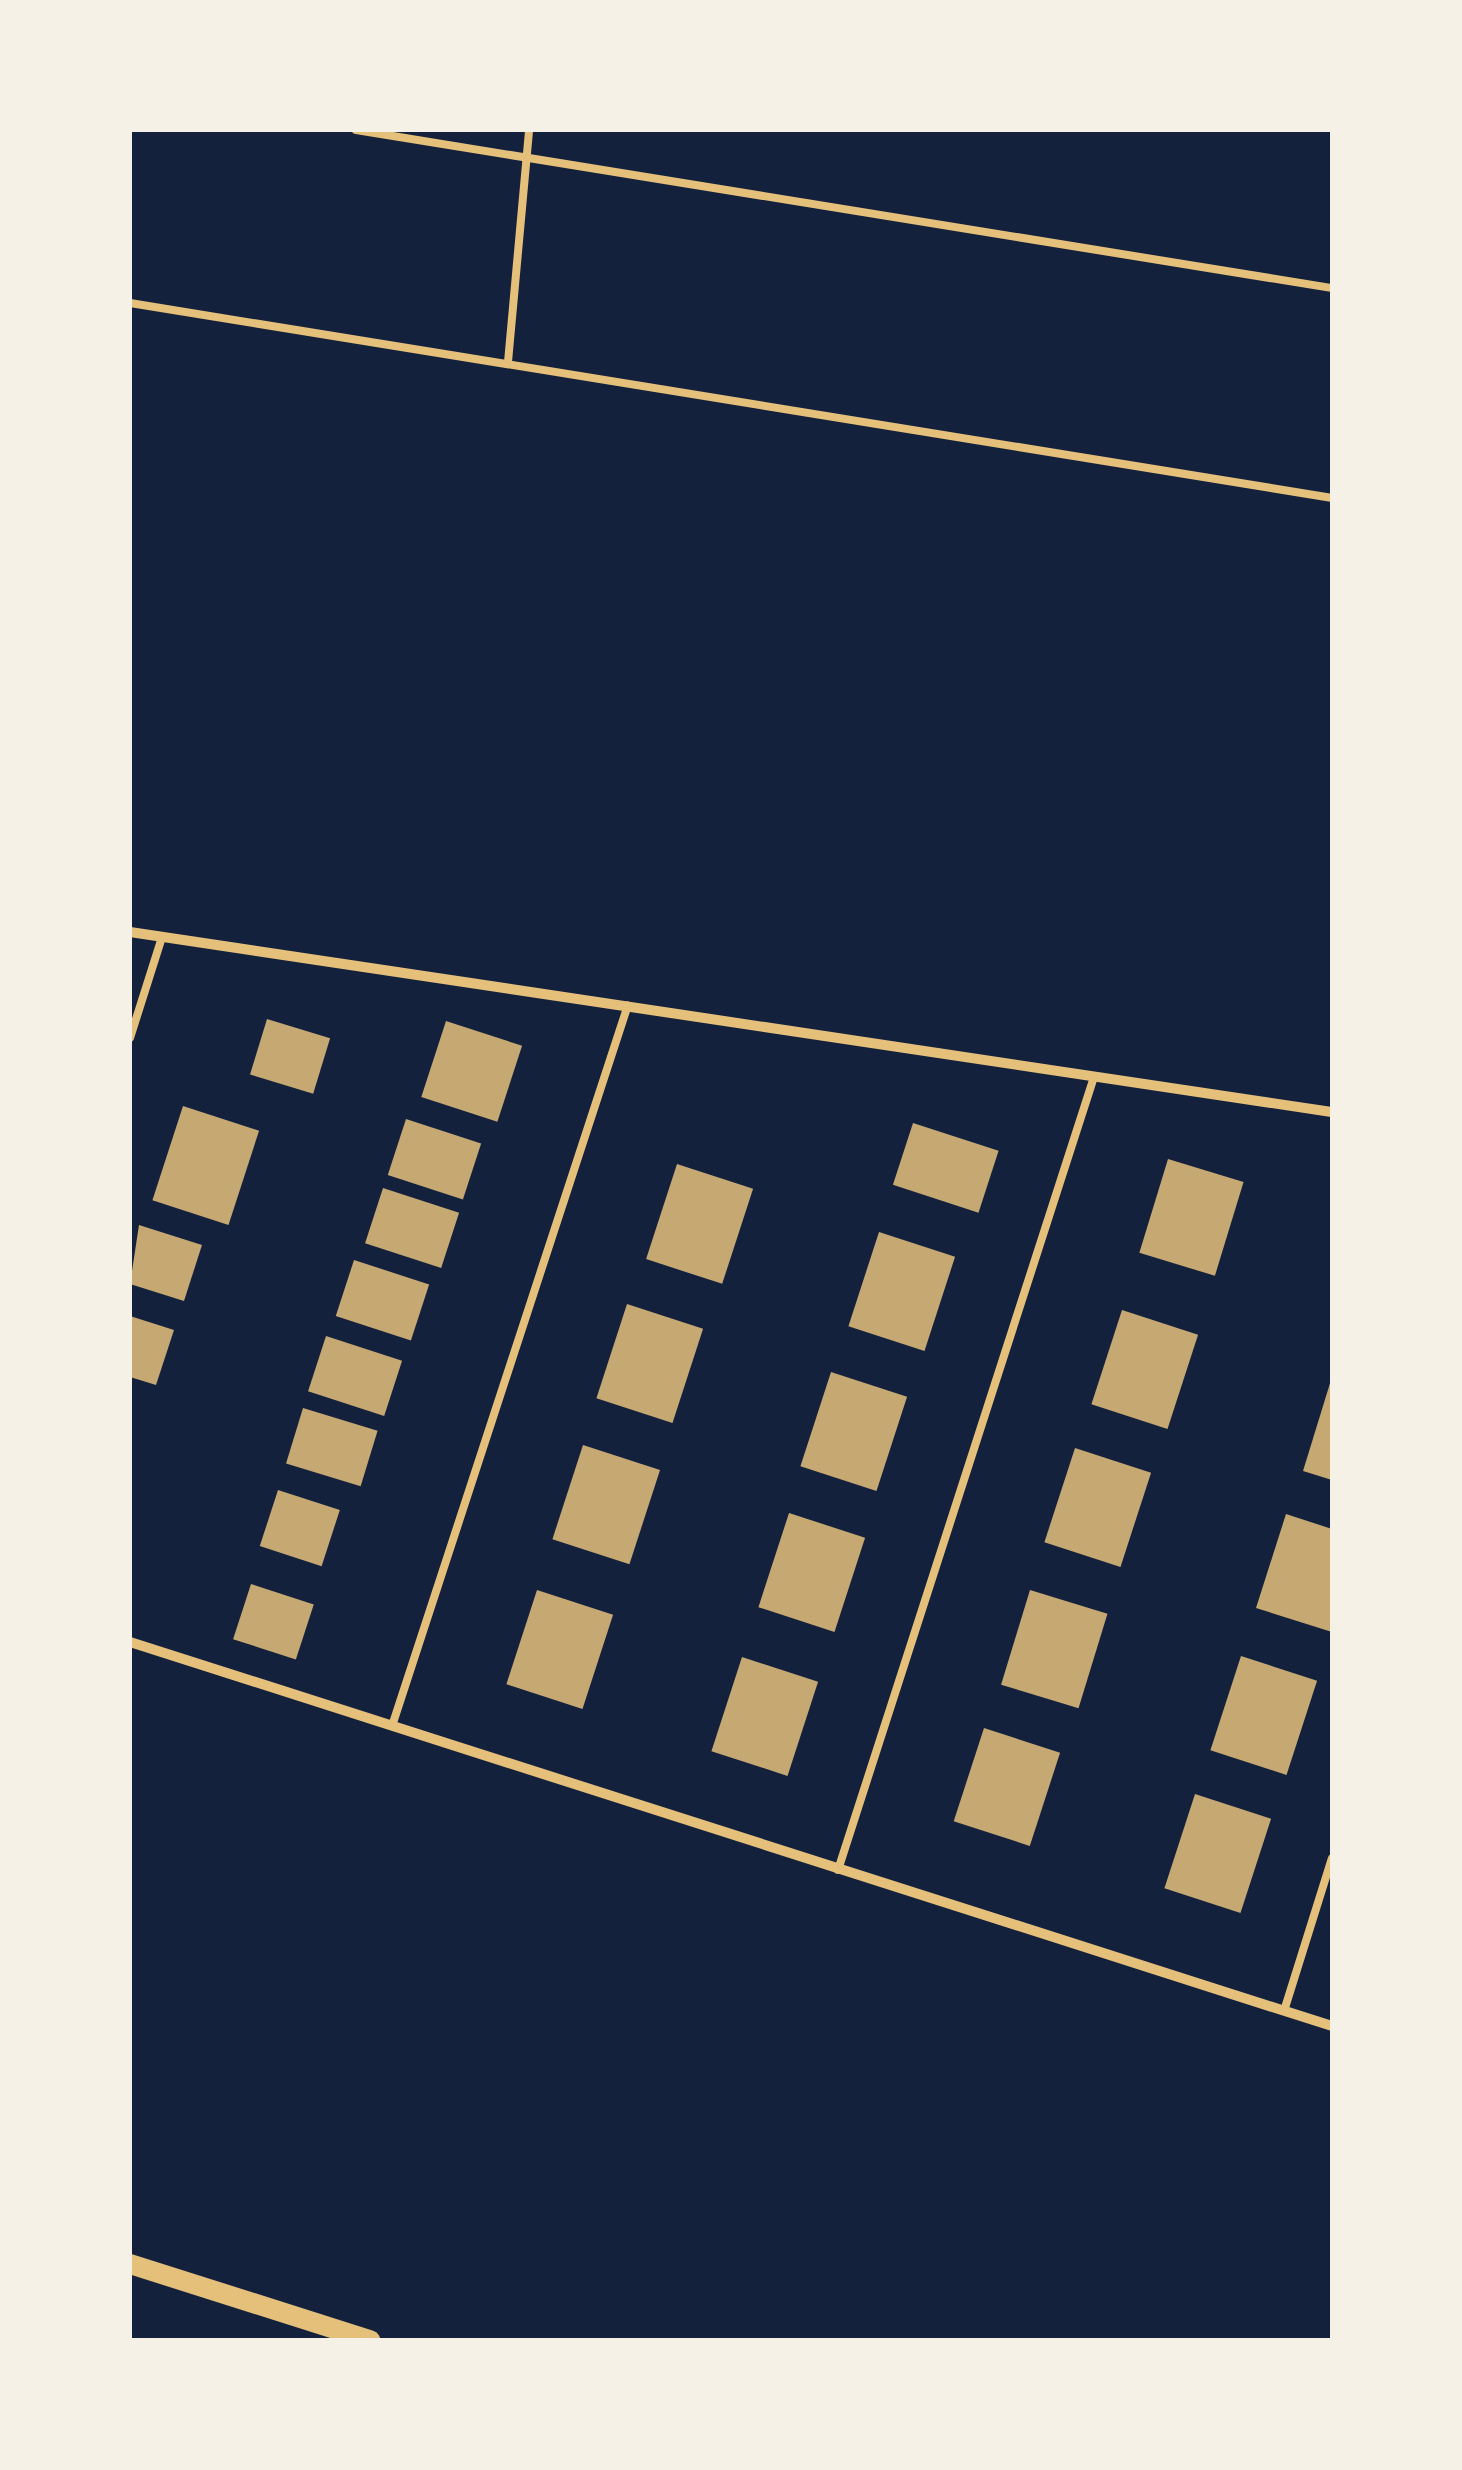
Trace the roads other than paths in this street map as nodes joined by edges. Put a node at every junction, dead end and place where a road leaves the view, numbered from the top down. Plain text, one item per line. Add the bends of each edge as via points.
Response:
1 (356, 130) edge
2 (529, 130) edge
3 (528, 157) junction
4 (1332, 288) edge
5 (130, 303) edge
6 (508, 362) junction
7 (1332, 498) edge
8 (130, 932) edge
9 (162, 937) junction
10 (629, 1002) junction
11 (130, 1038) edge
12 (1094, 1077) junction
13 (1332, 1112) edge
14 (130, 1642) edge
15 (393, 1723) junction
16 (1332, 1858) edge
17 (838, 1870) junction
18 (1284, 2011) junction
19 (1332, 2026) edge
20 (130, 2264) edge
21 (370, 2340) edge

1 - 3 lane
2 - 3 lane
3 - 4 lane
3 - 6 lane
5 - 6 lane
6 - 7 lane
8 - 9 street
9 - 10 street
9 - 11 lane
10 - 12 street
10 - 15 lane
12 - 13 street
12 - 17 lane
14 - 15 street
15 - 17 street
16 - 18 lane
17 - 18 street
18 - 19 street
20 - 21 main road

